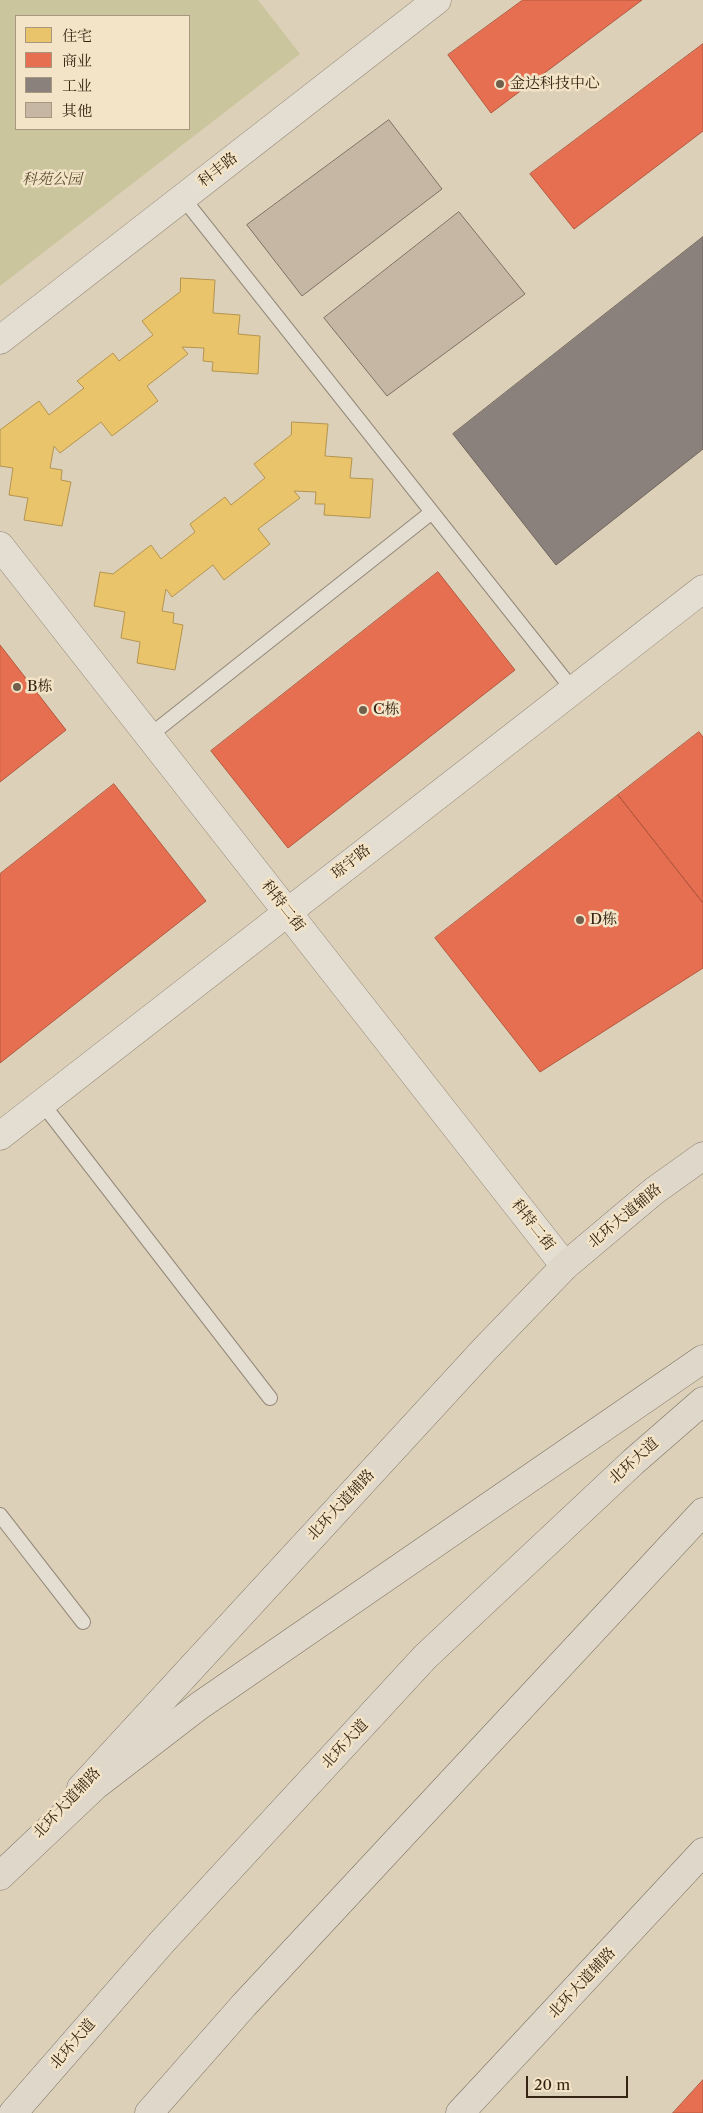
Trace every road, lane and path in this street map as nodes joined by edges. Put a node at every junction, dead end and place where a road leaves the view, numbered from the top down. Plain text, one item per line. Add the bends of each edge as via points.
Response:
1 (437, 0) edge
2 (183, 198) junction
3 (0, 340) edge
4 (432, 512) junction
5 (0, 546) edge
6 (703, 588) edge
7 (573, 690) junction
8 (149, 736) junction
9 (287, 912) junction
10 (42, 1103) junction
11 (0, 1136) edge
12 (703, 1156) edge
13 (565, 1266) junction
14 (703, 1359) edge
15 (270, 1398) dead end
16 (703, 1401) edge
17 (701, 1514) edge
18 (0, 1515) edge
19 (83, 1622) dead end
20 (703, 1852) edge
21 (0, 1876) edge
22 (13, 2113) edge
23 (149, 2113) edge
24 (460, 2113) edge

1 - 2 street, 科丰路
2 - 3 street, 科丰路
2 - 4 lane
4 - 7 lane
4 - 8 lane
5 - 8 street, 科特二街
6 - 7 street, 琼宇路
7 - 9 street, 琼宇路
8 - 9 street, 科特二街
9 - 10 street, 琼宇路
9 - 13 street, 科特二街
10 - 11 street, 琼宇路
10 - 15 lane
12 - 13 main road, 北环大道辅路 via 654,1191
13 - 21 main road, 北环大道辅路
14 - 21 main road via 199,1706 95,1786
16 - 22 main road, 北环大道 via 633,1462 425,1658 162,1942
17 - 23 main road via 244,2005
18 - 19 lane
20 - 24 main road, 北环大道辅路

